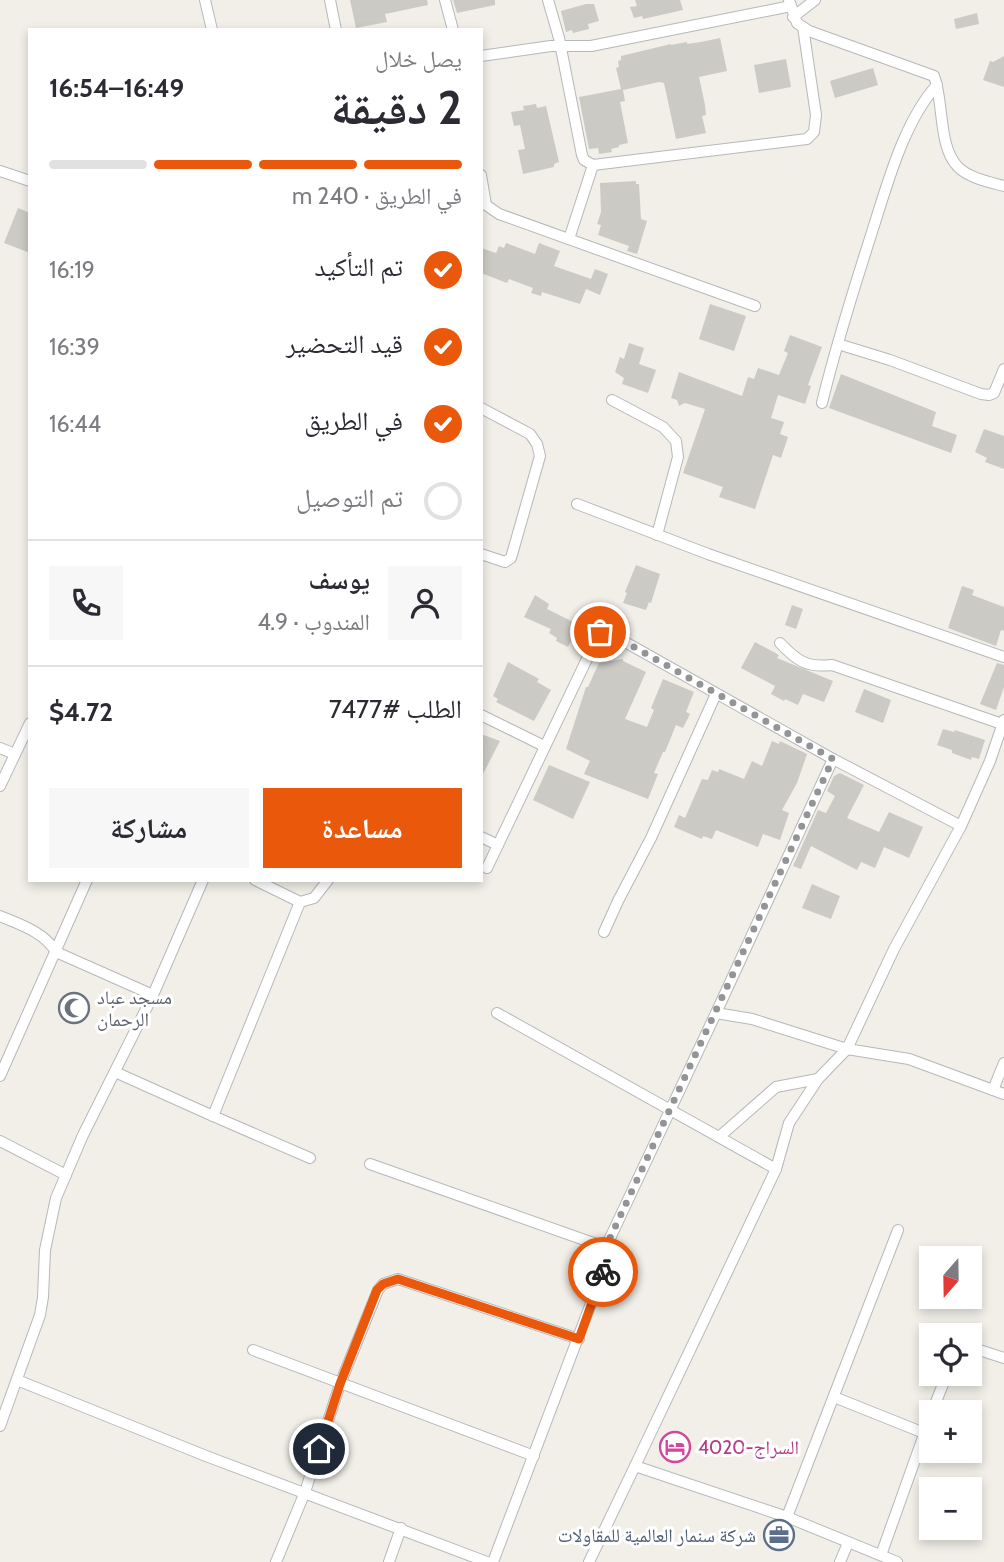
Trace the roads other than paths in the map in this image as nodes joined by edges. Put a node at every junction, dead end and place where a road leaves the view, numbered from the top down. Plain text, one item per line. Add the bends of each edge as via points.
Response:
1 (205, 0) edge
2 (330, 0) edge
3 (445, 0) edge
4 (548, 0) edge
5 (815, 0) edge
6 (791, 8) edge
7 (803, 27) junction
8 (212, 28) edge
9 (336, 28) edge
10 (452, 28) edge
11 (561, 46) junction
12 (483, 57) edge
13 (937, 85) junction
14 (593, 165) junction
15 (0, 171) edge
16 (28, 180) edge
17 (1004, 186) edge
18 (483, 188) edge
19 (569, 239) junction
20 (755, 306) dead end
21 (838, 344) junction
22 (1004, 369) edge
23 (612, 400) dead end
24 (822, 403) dead end
25 (483, 409) edge
26 (577, 504) dead end
27 (657, 535) junction
28 (483, 555) edge
29 (780, 643) dead end
30 (1004, 657) edge
31 (716, 694) junction
32 (483, 716) edge
33 (1003, 722) edge
34 (28, 727) edge
35 (544, 746) junction
36 (0, 748) edge
37 (15, 754) junction
38 (833, 759) junction
39 (0, 786) edge
40 (961, 826) junction
41 (483, 838) edge
42 (498, 845) junction
43 (487, 868) dead end
44 (86, 882) edge
45 (202, 882) edge
46 (260, 882) edge
47 (326, 882) edge
48 (300, 902) junction
49 (0, 916) edge
50 (604, 932) dead end
51 (55, 952) junction
52 (153, 995) junction
53 (497, 1013) dead end
54 (716, 1013) junction
55 (847, 1049) junction
56 (1004, 1063) edge
57 (115, 1072) junction
58 (0, 1076) edge
59 (818, 1079) junction
60 (998, 1092) edge
61 (670, 1110) junction
62 (213, 1116) junction
63 (719, 1138) junction
64 (0, 1141) edge
65 (310, 1158) dead end
66 (370, 1164) dead end
67 (776, 1169) junction
68 (66, 1175) junction
69 (898, 1230) dead end
70 (603, 1253) junction
71 (579, 1339) junction
72 (253, 1350) dead end
73 (982, 1351) edge
74 (1004, 1358) edge
75 (16, 1380) junction
76 (340, 1384) junction
77 (834, 1397) junction
78 (0, 1426) edge
79 (919, 1431) edge
80 (919, 1447) edge
81 (534, 1455) junction
82 (635, 1466) junction
83 (304, 1493) junction
84 (787, 1517) junction
85 (401, 1528) junction
86 (848, 1544) junction
87 (881, 1555) junction
88 (276, 1562) edge
89 (388, 1562) edge
90 (487, 1562) edge
91 (493, 1562) edge
92 (589, 1562) edge
93 (841, 1562) edge
94 (897, 1562) edge

1 - 8 street
2 - 9 street
3 - 10 street
4 - 11 street
5 - 6 street
6 - 7 street
6 - 11 street via 591,47
7 - 13 street via 927,71
7 - 14 street via 816,115 814,132 807,139
11 - 12 street
11 - 14 street via 582,155
13 - 17 street via 951,158 968,174
13 - 21 street via 917,114 892,173
14 - 19 street
15 - 16 street
18 - 19 street via 493,211
19 - 20 street
21 - 22 street via 981,394 994,393
21 - 24 street
23 - 27 street via 663,427 676,441 678,457
25 - 28 street via 530,434 540,456 511,558 505,562
26 - 27 street
27 - 30 street
29 - 33 street via 811,667 832,665
31 - 35 street via 600,632
31 - 38 street
31 - 50 street
32 - 35 street
33 - 40 street
34 - 37 street
35 - 42 street
36 - 37 street
37 - 39 street
38 - 40 street
38 - 54 street
40 - 55 street via 894,949
41 - 42 street
42 - 43 street
44 - 51 street
45 - 52 street
46 - 48 street
47 - 48 street via 314,898
48 - 62 street
49 - 51 street via 39,934
51 - 52 street
51 - 58 street
52 - 57 street
53 - 61 street
54 - 55 street via 752,1019
54 - 61 street
55 - 59 street
55 - 60 street via 909,1059
56 - 60 street
57 - 62 street
57 - 68 street
59 - 63 street via 776,1087
59 - 67 street via 789,1123
61 - 63 street
61 - 70 street
62 - 65 street
63 - 67 street
64 - 68 street
66 - 70 street via 596,1244
67 - 82 street
68 - 75 street via 50,1225 40,1315
69 - 77 street
70 - 71 street via 604,1269
71 - 76 street via 390,1280 377,1290
71 - 81 street
72 - 76 street
73 - 74 street
75 - 78 street
75 - 83 street
76 - 81 street
76 - 83 street
77 - 79 street
77 - 84 street
80 - 87 street
81 - 91 street
82 - 84 street
82 - 92 street
83 - 85 street
83 - 88 street
84 - 86 street
85 - 89 street
85 - 90 street
86 - 87 street
86 - 93 street
87 - 94 street

